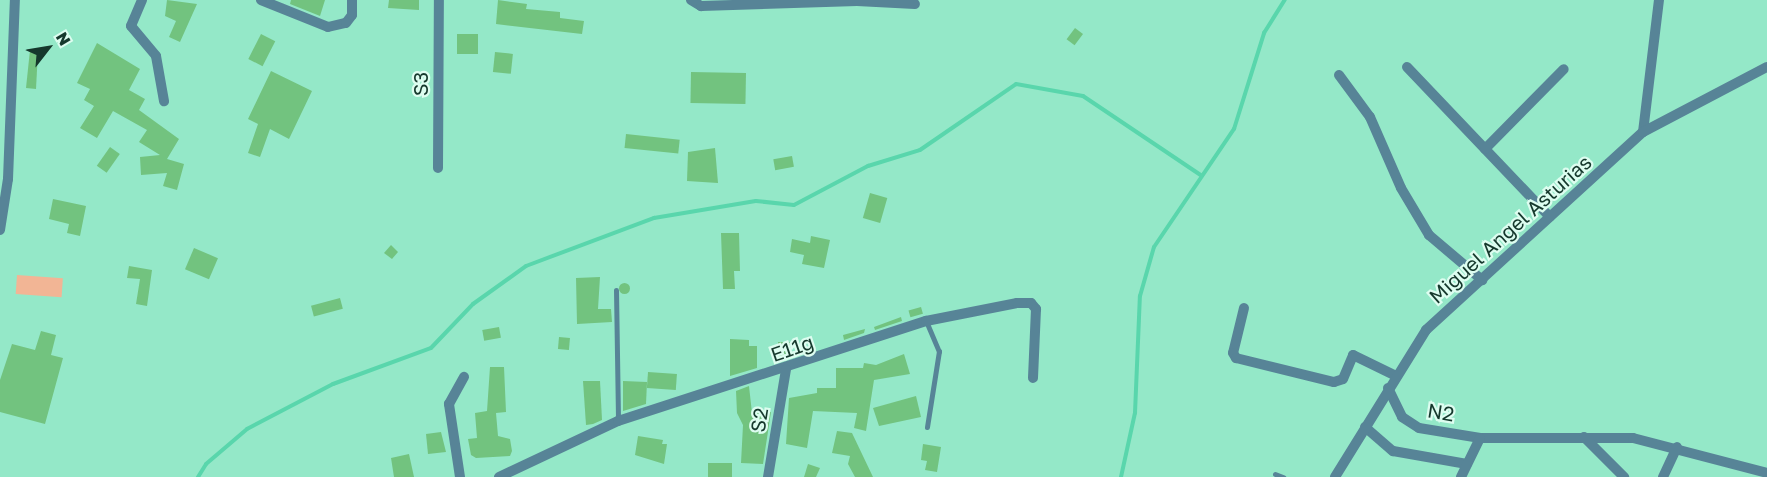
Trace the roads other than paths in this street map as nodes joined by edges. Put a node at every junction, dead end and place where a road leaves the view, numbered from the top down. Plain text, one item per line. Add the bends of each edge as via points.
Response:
1 (15, 0) edge
2 (142, 0) edge
3 (261, 0) edge
4 (352, 0) edge
5 (439, 0) edge
6 (691, 0) edge
7 (1659, 0) edge
8 (915, 4) dead end
9 (1767, 67) edge
10 (1407, 68) dead end
11 (1564, 69) dead end
12 (1339, 75) dead end
13 (164, 101) dead end
14 (1642, 132) junction
15 (1485, 149) junction
16 (438, 168) dead end
17 (1550, 217) junction
18 (0, 230) edge
19 (1482, 279) junction
20 (616, 290) dead end
21 (1244, 308) dead end
22 (926, 321) junction
23 (786, 369) junction
24 (1396, 376) junction
25 (464, 377) dead end
26 (1033, 378) dead end
27 (1388, 388) junction
28 (618, 421) junction
29 (927, 427) dead end
30 (1365, 427) junction
31 (1584, 437) junction
32 (1480, 438) junction
33 (1677, 447) junction
34 (1467, 464) junction
35 (1767, 473) edge
36 (1275, 474) dead end
37 (460, 477) edge
38 (499, 477) edge
39 (768, 477) edge
40 (1283, 477) edge
41 (1335, 477) edge
42 (1461, 477) edge
43 (1624, 477) edge
44 (1663, 477) edge

1 - 18 street via 8,179
2 - 13 street via 130,26 156,56
3 - 4 street via 328,27 346,23 352,15
5 - 16 street, S3
6 - 8 street via 701,6 857,1
7 - 14 street
9 - 14 street, Miguel Angel Asturias
10 - 15 street
11 - 15 street
12 - 19 street via 1370,117 1401,188 1429,235 1448,255
14 - 17 street, Miguel Angel Asturias
15 - 17 street
17 - 19 street, Miguel Angel Asturias
19 - 24 street, Miguel Angel Asturias via 1426,330
20 - 28 lane
21 - 24 street via 1233,353 1236,358 1334,382 1343,379 1353,355
22 - 23 street, E11g
22 - 26 street, E11g via 1031,303 1036,309
22 - 29 lane via 939,351
23 - 28 street, E11g
23 - 39 street, S2
24 - 27 street, Miguel Angel Asturias
25 - 37 street via 449,404
27 - 30 street, Miguel Angel Asturias
27 - 32 street, N2 via 1409,424
28 - 38 street, E11g
30 - 34 street via 1393,451
30 - 41 street, Miguel Angel Asturias
31 - 32 street, N2
31 - 33 street, N2 via 1633,438
31 - 43 street
32 - 34 street
33 - 35 street, N2
33 - 44 street
34 - 42 street
36 - 40 lane

